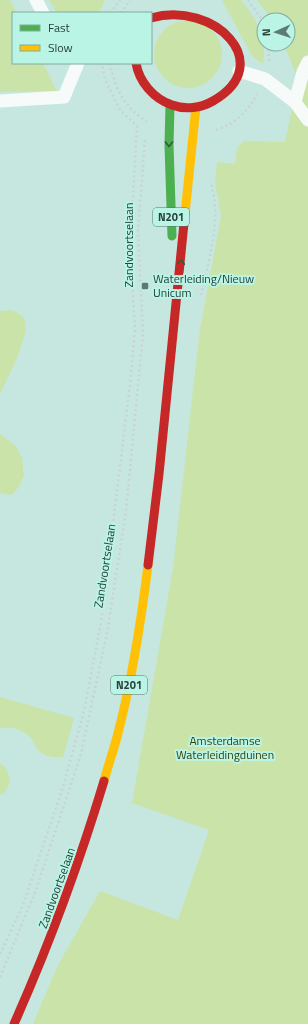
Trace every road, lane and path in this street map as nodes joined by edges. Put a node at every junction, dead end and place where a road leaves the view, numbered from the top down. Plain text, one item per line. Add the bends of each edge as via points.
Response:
1 (36, 0) edge
2 (120, 0) edge
3 (130, 0) edge
4 (248, 0) edge
5 (166, 7) dead end
6 (42, 12) edge
7 (111, 12) edge
8 (121, 12) edge
9 (257, 12) edge
10 (152, 17) edge
11 (236, 33) dead end
12 (308, 62) edge
13 (78, 64) edge
14 (102, 64) edge
15 (136, 64) edge
16 (239, 71) junction
17 (0, 101) edge
18 (295, 102) junction
19 (170, 105) junction
20 (196, 108) junction
21 (308, 120) edge
22 (145, 143) dead end
23 (175, 329) junction
24 (0, 954) edge
25 (0, 976) edge
26 (14, 1024) edge

1 - 6 lane
2 - 7 path
3 - 8 path
4 - 9 path
5 - 10 main road
11 - 16 main road via 241,53
12 - 18 lane
13 - 17 lane via 64,97
14 - 24 path via 105,79 120,110 137,126 130,248 135,330 129,392 101,622 84,711 63,787 23,905
15 - 19 main road via 148,89 158,99
16 - 18 lane via 265,79
16 - 20 main road via 231,87 224,94
18 - 21 lane
19 - 20 main road
19 -> 23 main road, Zandvoortselaan / N201
23 -> 20 main road, Zandvoortselaan / N201
22 - 25 path, Zandvoortselaan via 138,231 143,332 126,512 107,633 81,754 36,890
23 - 26 main road, Zandvoortselaan / N201 via 138,641 121,723 94,817 63,909

